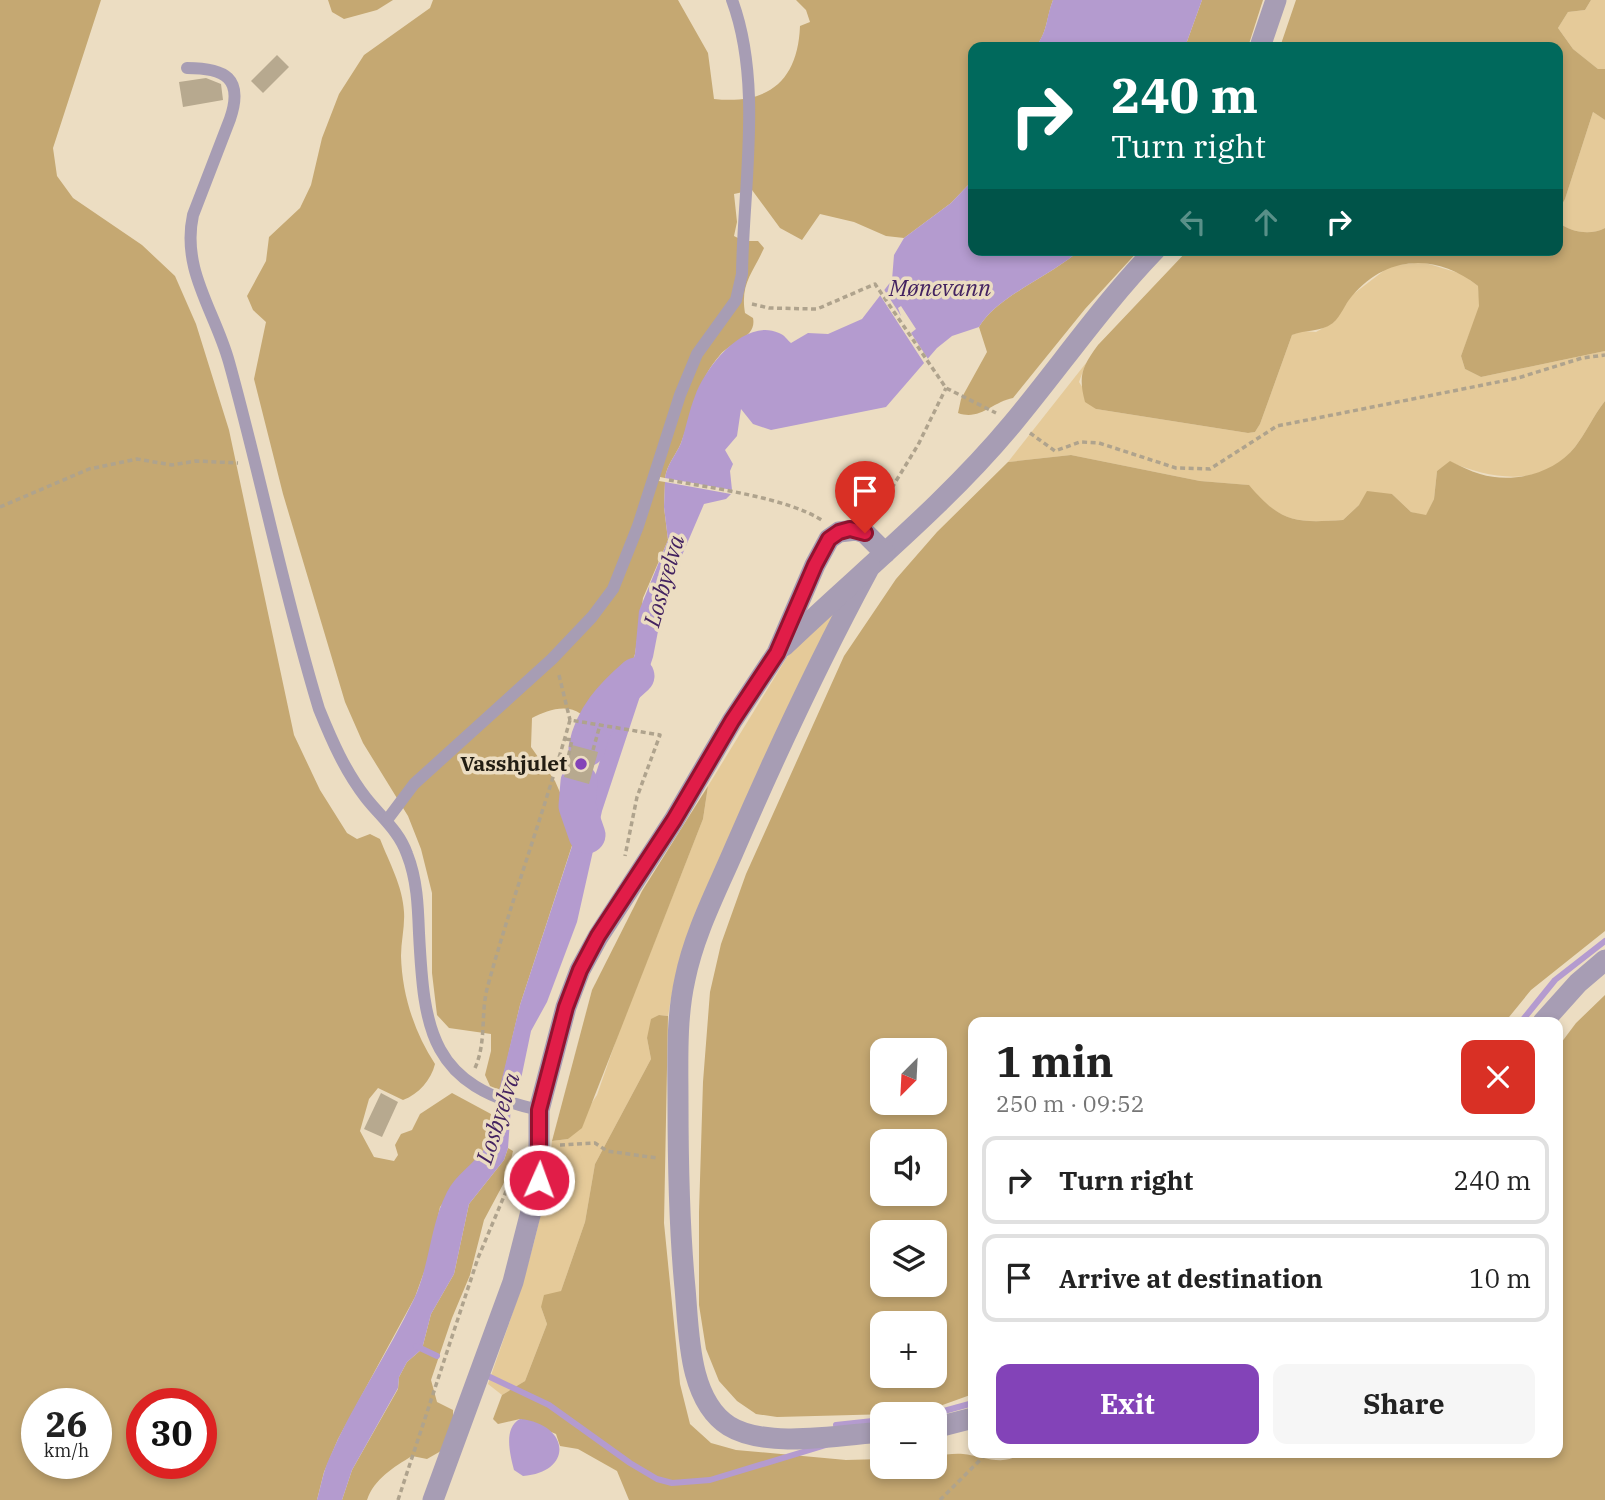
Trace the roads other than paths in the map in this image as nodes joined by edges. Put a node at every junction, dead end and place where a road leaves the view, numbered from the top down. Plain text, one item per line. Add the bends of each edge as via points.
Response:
1 (732, 0) edge
2 (1276, 0) edge
3 (1262, 42) edge
4 (187, 68) dead end
5 (1150, 256) edge
6 (885, 553) junction
7 (868, 570) junction
8 (777, 653) junction
9 (387, 820) junction
10 (1605, 960) edge
11 (1547, 1017) edge
12 (539, 1110) junction
13 (968, 1419) edge
14 (947, 1425) edge
15 (870, 1433) edge
16 (433, 1500) edge

1 - 9 lane via 746,55 748,110 742,274 736,300 688,374 638,526 612,589 552,659 414,784
2 - 3 street
4 - 9 lane via 211,68 235,87 234,106 197,201 189,243 199,289 229,363 319,709 334,748
5 - 6 street via 1080,335 1013,423
6 - 7 street
6 - 8 street via 865,533 850,529 829,539
7 - 8 street
7 - 15 street via 795,713 692,953 679,1024 678,1163 680,1238 692,1346 701,1388 712,1410 738,1431 761,1436
8 - 12 street via 580,970
9 - 12 lane via 407,853 416,884 421,977 430,1027 446,1059 468,1083 495,1098
10 - 11 street
12 - 16 street via 539,1180 513,1282
13 - 14 street

